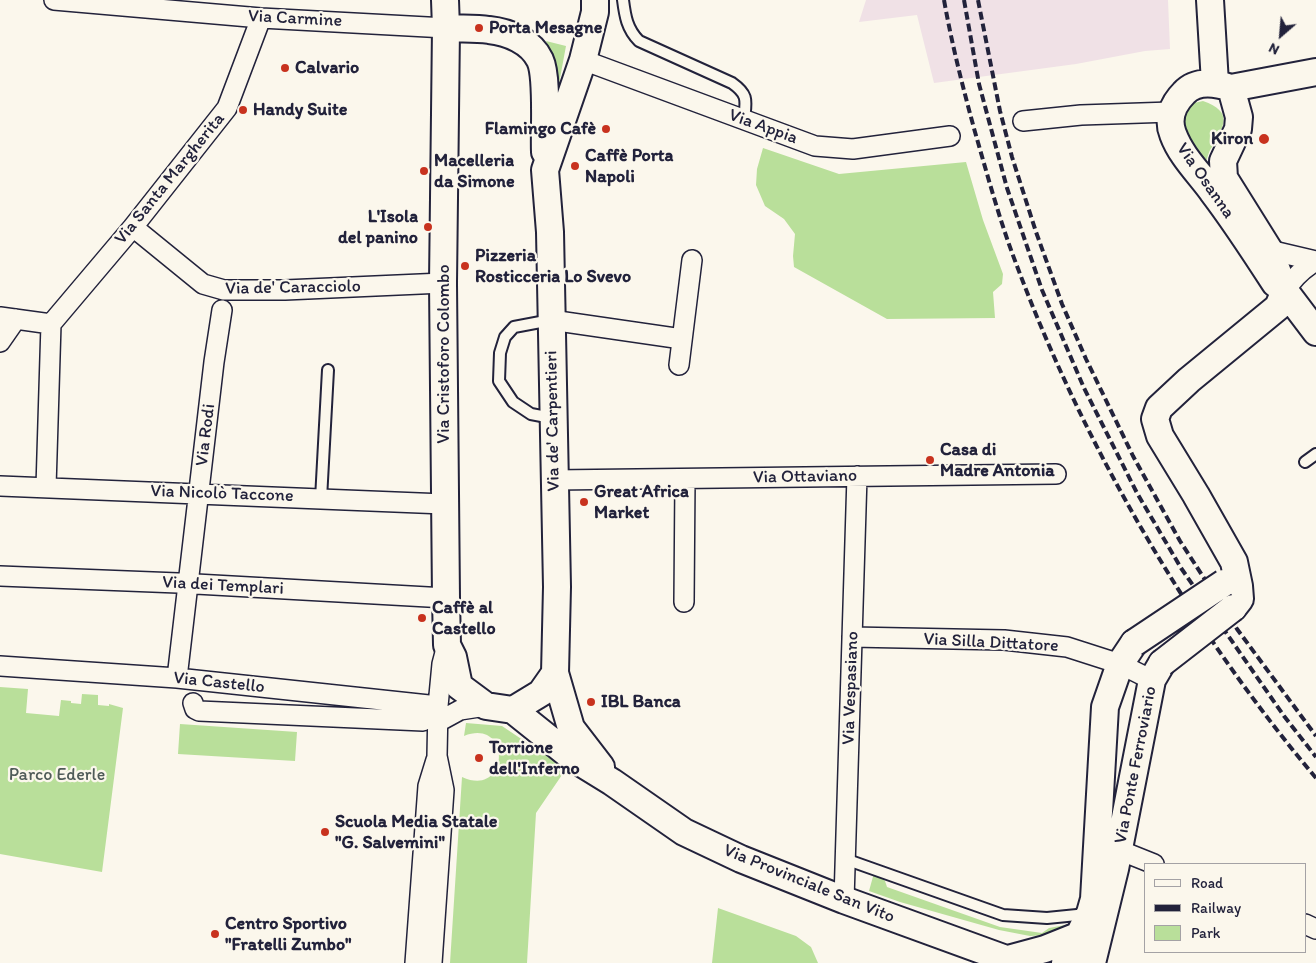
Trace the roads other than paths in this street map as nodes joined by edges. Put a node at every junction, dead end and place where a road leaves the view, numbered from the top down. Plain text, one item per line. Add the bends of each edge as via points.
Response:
1 (54, 0) edge
2 (445, 0) edge
3 (595, 0) edge
4 (623, 0) edge
5 (1210, 0) edge
6 (144, 4) edge
7 (262, 18) junction
8 (446, 28) junction
9 (580, 71) junction
10 (1316, 72) edge
11 (1223, 86) junction
12 (1171, 112) junction
13 (744, 120) junction
14 (1023, 121) dead end
15 (950, 136) dead end
16 (545, 170) junction
17 (133, 227) junction
18 (1269, 250) junction
19 (692, 260) dead end
20 (1316, 261) edge
21 (443, 284) junction
22 (1285, 291) junction
23 (222, 310) dead end
24 (8, 318) edge
25 (552, 320) junction
26 (52, 324) junction
27 (1316, 332) edge
28 (682, 339) junction
29 (0, 342) edge
30 (679, 365) dead end
31 (328, 370) dead end
32 (553, 418) junction
33 (1316, 454) edge
34 (1305, 462) dead end
35 (1056, 474) dead end
36 (857, 476) junction
37 (685, 479) junction
38 (554, 480) junction
39 (0, 486) edge
40 (46, 487) junction
41 (198, 493) junction
42 (321, 498) junction
43 (444, 504) junction
44 (0, 576) edge
45 (1230, 578) junction
46 (188, 584) junction
47 (446, 598) junction
48 (684, 602) dead end
49 (852, 637) junction
50 (447, 645) junction
51 (1127, 653) junction
52 (0, 666) edge
53 (555, 673) junction
54 (177, 678) junction
55 (1154, 683) junction
56 (1108, 698) junction
57 (193, 703) dead end
58 (486, 706) junction
59 (513, 710) junction
60 (433, 716) junction
61 (437, 756) junction
62 (612, 782) junction
63 (1118, 850) junction
64 (845, 859) junction
65 (1151, 863) edge
66 (844, 900) junction
67 (1085, 924) junction
68 (1012, 961) edge
69 (415, 963) edge
70 (432, 963) edge
71 (1065, 963) edge
72 (1092, 963) edge

1 - 6 street, Via Carmine
2 - 8 street, Via Cristoforo Colombo
3 - 9 street, Via de' Carpentieri
4 - 13 lane via 631,32 639,41 742,90 746,102
5 - 11 street, Via Osanna
6 - 7 street, Via Carmine
7 - 8 street, Via Carmine
7 - 17 street, Via Santa Margherita via 227,108
8 - 16 street, Via de' Carpentieri via 490,30 516,36 540,59 544,74
8 - 21 street, Via Cristoforo Colombo
9 - 13 street, Via Appia
9 - 16 street, Via de' Carpentieri
10 - 11 street
11 - 12 street via 1201,84 1186,90
11 - 18 street, Via Osanna via 1239,117 1238,129 1223,161 1224,178
12 - 14 street
12 - 22 street, Via Osanna via 1172,133 1181,151
13 - 15 street, Via Appia via 815,146 853,149
16 - 25 street, Via de' Carpentieri
17 - 21 street, Via de' Caracciolo via 203,284 224,290
17 - 26 street, Via Santa Margherita
18 - 20 street
18 - 22 street, Via Osanna
19 - 28 street
20 - 22 street via 1294,277
21 - 43 street, Via Cristoforo Colombo
22 - 27 street, Via Osanna
22 - 45 street, Via Ponte Ferroviario via 1278,307 1189,380 1159,408 1155,419 1160,436 1234,562
23 - 41 street, Via Rodi
24 - 26 street
24 - 29 street
25 - 28 street
25 - 32 street, Via de' Carpentieri
25 - 32 lane via 514,328 505,337 500,353 499,381 513,402 531,414
26 - 40 street
28 - 30 street
31 - 42 lane
32 - 38 street, Via de' Carpentieri
33 - 34 lane
35 - 36 street, Via Ottaviano
36 - 37 street, Via Ottaviano
36 - 49 street, Via Vespasiano
37 - 38 street, Via Ottaviano
37 - 48 street
38 - 53 street, Via de' Carpentieri
39 - 40 street, Via Nicolò Taccone
40 - 41 street, Via Nicolò Taccone
41 - 42 street, Via Nicolò Taccone
41 - 46 street, Via Rodi
42 - 43 street, Via Nicolò Taccone
43 - 47 street, Via Cristoforo Colombo
44 - 46 street, Via dei Templari
45 - 51 street, bridge
45 - 55 street, Via Ponte Ferroviario, bridge via 1240,599
46 - 47 street, Via dei Templari
46 - 54 street, Via Rodi
47 - 50 street, Via Cristoforo Colombo
49 - 51 street, Via Silla Dittatore via 1013,641
49 - 64 street, Via Vespasiano
50 - 58 street via 459,686
50 - 60 street, Via Cristoforo Colombo
51 - 55 street, Via Silla Dittatore
51 - 56 street, Via Ponte Ferroviario
52 - 54 street, Via Castello
53 - 59 street via 541,693
53 - 62 street, Via Provinciale San Vito via 571,728
54 - 60 street, Via Castello
55 - 56 street via 1129,694
55 - 63 street, Via Ponte Ferroviario
56 - 67 street, Via Ponte Ferroviario via 1094,899
57 - 60 street via 199,711
58 - 59 street, Via Provinciale San Vito
58 - 60 street
59 - 62 street, Via Provinciale San Vito via 574,758
60 - 61 street, Via Cristoforo Colombo
61 - 69 street via 428,786
61 - 70 street via 444,790
62 - 66 street, Via Provinciale San Vito via 684,832 741,859
63 - 65 street
63 - 72 street, Via Ponte Ferroviario
64 - 66 street, Via Vespasiano
64 - 67 lane via 1004,915
66 - 68 street, Via Provinciale San Vito
67 - 68 street via 1045,949
67 - 71 street, Via Ponte Ferroviario

